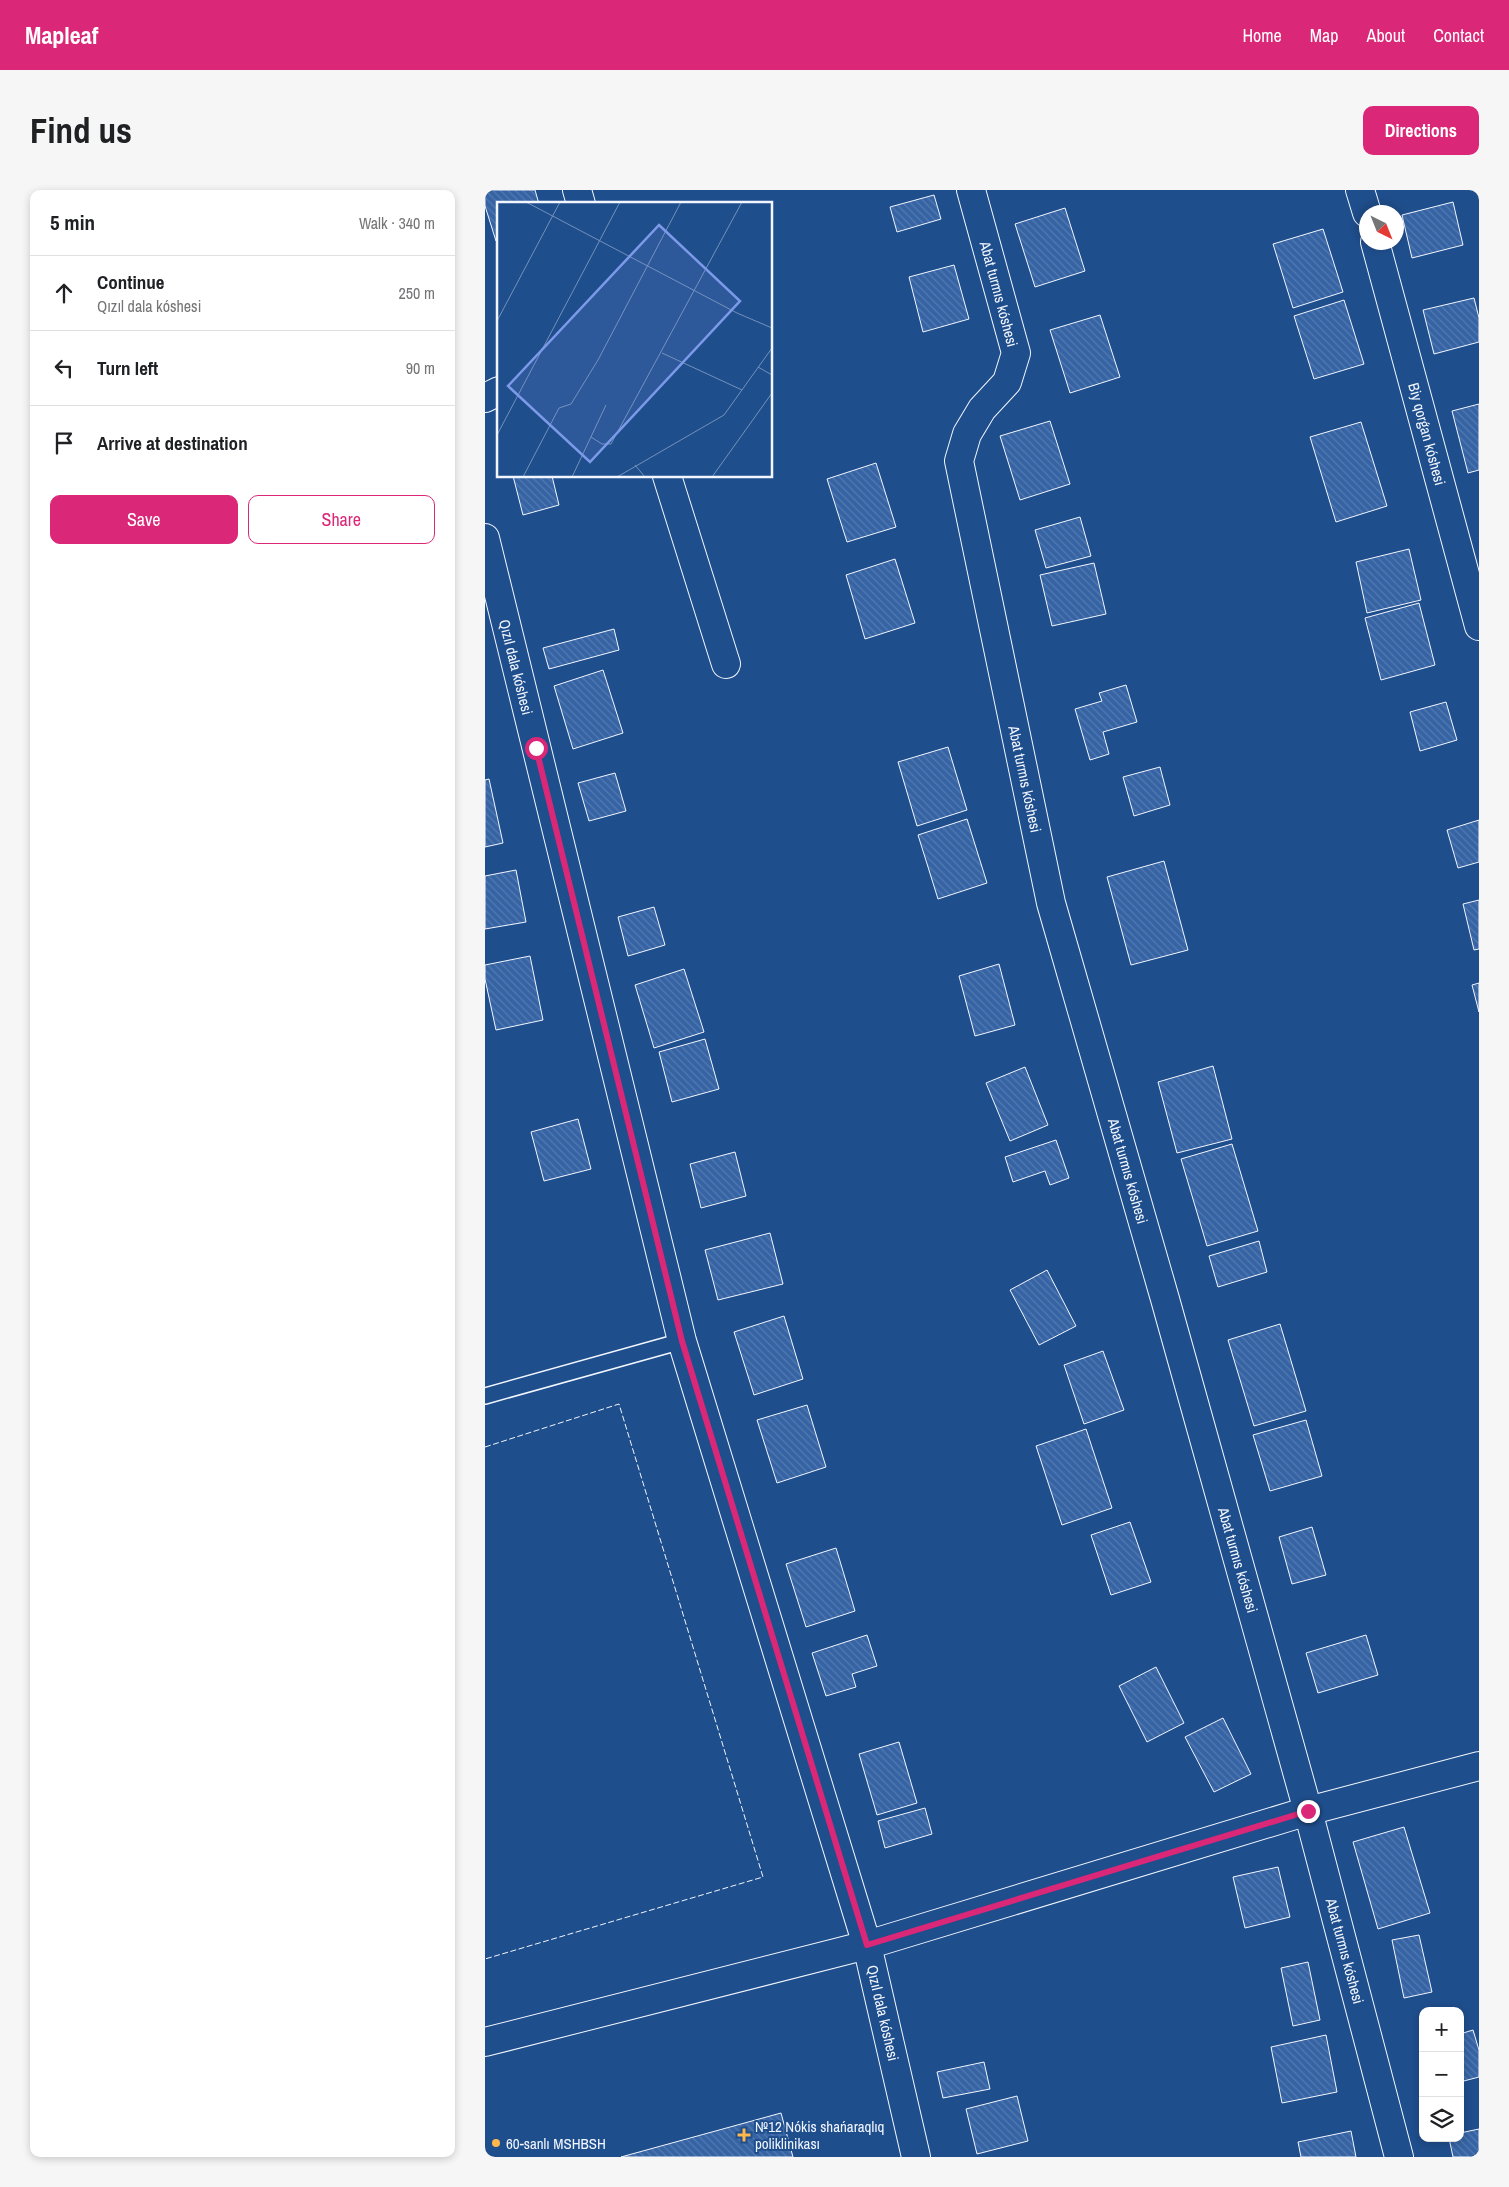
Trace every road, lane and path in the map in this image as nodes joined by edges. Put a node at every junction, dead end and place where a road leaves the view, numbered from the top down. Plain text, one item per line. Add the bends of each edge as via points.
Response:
1 (971, 190) edge
2 (1360, 190) edge
3 (1365, 205) edge
4 (1377, 250) edge
5 (497, 392) edge
6 (485, 398) edge
7 (668, 478) edge
8 (485, 538) edge
9 (1479, 626) edge
10 (726, 664) dead end
11 (682, 1341) junction
12 (485, 1396) edge
13 (1479, 1766) edge
14 (1308, 1811) junction
15 (867, 1945) junction
16 (485, 2042) edge
17 (916, 2157) edge
18 (1399, 2157) edge

1 - 14 street, Abat turmıs kóshesi via 1016,353 1007,382 982,409 967,434 959,461 1051,904
2 - 3 street
4 - 9 street, Biy qorǵan kóshesi
5 - 6 street
7 - 10 street
8 - 11 street, Qızıl dala kóshesi
11 - 12 lane
11 - 15 street, Qızıl dala kóshesi
13 - 14 street
14 - 15 street
14 - 18 street, Abat turmıs kóshesi
15 - 16 street
15 - 17 street, Qızıl dala kóshesi

